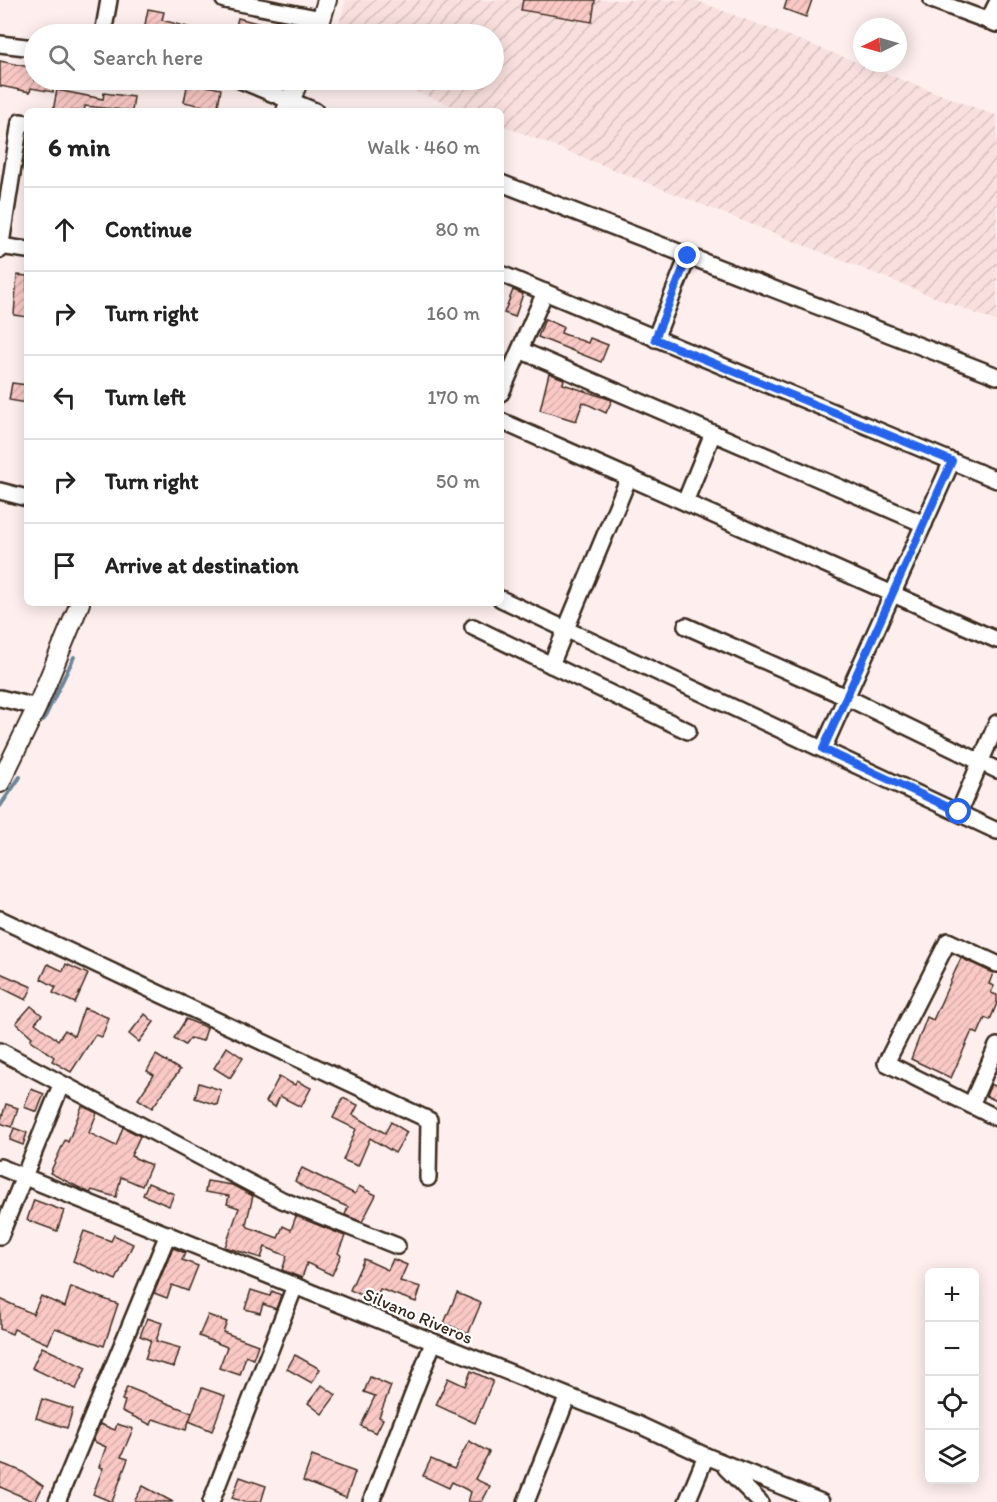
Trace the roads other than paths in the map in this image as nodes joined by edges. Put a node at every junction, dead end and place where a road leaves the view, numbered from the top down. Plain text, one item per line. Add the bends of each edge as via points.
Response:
1 (109, 0) edge
2 (225, 0) edge
3 (327, 0) edge
4 (932, 0) edge
5 (997, 3) edge
6 (993, 23) edge
7 (105, 24) edge
8 (309, 24) edge
9 (320, 24) edge
10 (0, 44) edge
11 (24, 47) edge
12 (258, 90) edge
13 (295, 90) edge
14 (288, 106) edge
15 (24, 123) edge
16 (504, 184) edge
17 (0, 247) edge
18 (24, 250) edge
19 (688, 256) junction
20 (504, 275) edge
21 (545, 292) junction
22 (655, 339) junction
23 (520, 350) junction
24 (997, 376) edge
25 (504, 386) edge
26 (504, 422) edge
27 (713, 433) junction
28 (952, 461) junction
29 (629, 477) junction
30 (997, 480) edge
31 (0, 491) edge
32 (24, 497) edge
33 (685, 502) junction
34 (924, 524) junction
35 (893, 594) junction
36 (504, 600) edge
37 (79, 606) edge
38 (686, 626) dead end
39 (473, 627) dead end
40 (566, 629) junction
41 (997, 640) edge
42 (550, 665) junction
43 (846, 697) junction
44 (0, 698) edge
45 (37, 707) junction
46 (997, 723) edge
47 (688, 731) dead end
48 (823, 749) junction
49 (980, 762) junction
50 (997, 770) edge
51 (0, 783) edge
52 (959, 812) junction
53 (997, 831) edge
54 (0, 919) edge
55 (997, 964) edge
56 (997, 1046) edge
57 (0, 1051) edge
58 (61, 1085) junction
59 (971, 1105) junction
60 (997, 1118) edge
61 (0, 1167) edge
62 (25, 1177) junction
63 (428, 1178) dead end
64 (168, 1234) junction
65 (0, 1236) edge
66 (397, 1246) dead end
67 (295, 1286) junction
68 (433, 1343) junction
69 (567, 1398) junction
70 (714, 1459) junction
71 (57, 1502) edge
72 (211, 1502) edge
73 (371, 1502) edge
74 (526, 1502) edge
75 (687, 1502) edge
76 (760, 1502) edge
77 (821, 1502) edge

1 - 7 street
2 - 8 street
3 - 9 main road
4 - 6 street
5 - 6 street
10 - 11 street
12 - 14 street
13 - 14 main road
15 - 17 street
16 - 19 street
17 - 18 street
19 - 22 street
19 - 24 street
20 - 21 street
21 - 22 street
21 - 23 street
22 - 28 street
23 - 25 street
23 - 27 street
26 - 29 street
27 - 33 street
27 - 34 street
28 - 30 street
28 - 34 street
29 - 33 street
29 - 40 street
31 - 32 street
33 - 35 street
34 - 35 street
35 - 41 street
35 - 43 street
36 - 40 street
37 - 45 main road
38 - 43 street
39 - 42 street
40 - 42 street
40 - 48 street
42 - 47 street
43 - 48 street
43 - 49 street
44 - 45 street
45 - 51 main road
46 - 49 street
48 - 52 street
49 - 50 street
49 - 52 street
52 - 53 street
54 - 63 street via 429,1120
55 - 59 street via 948,940 886,1063
56 - 59 street
57 - 58 street
58 - 62 street
58 - 66 street via 282,1200
59 - 60 street
61 - 62 street, Silvano Riveros
62 - 64 street, Silvano Riveros
62 - 65 street
64 - 67 street, Silvano Riveros
64 - 71 street
67 - 68 street, Silvano Riveros
67 - 72 street
68 - 69 street, Silvano Riveros
68 - 73 street
69 - 70 street, Silvano Riveros
69 - 74 street
70 - 75 street
70 - 76 street
70 - 77 street, Silvano Riveros

